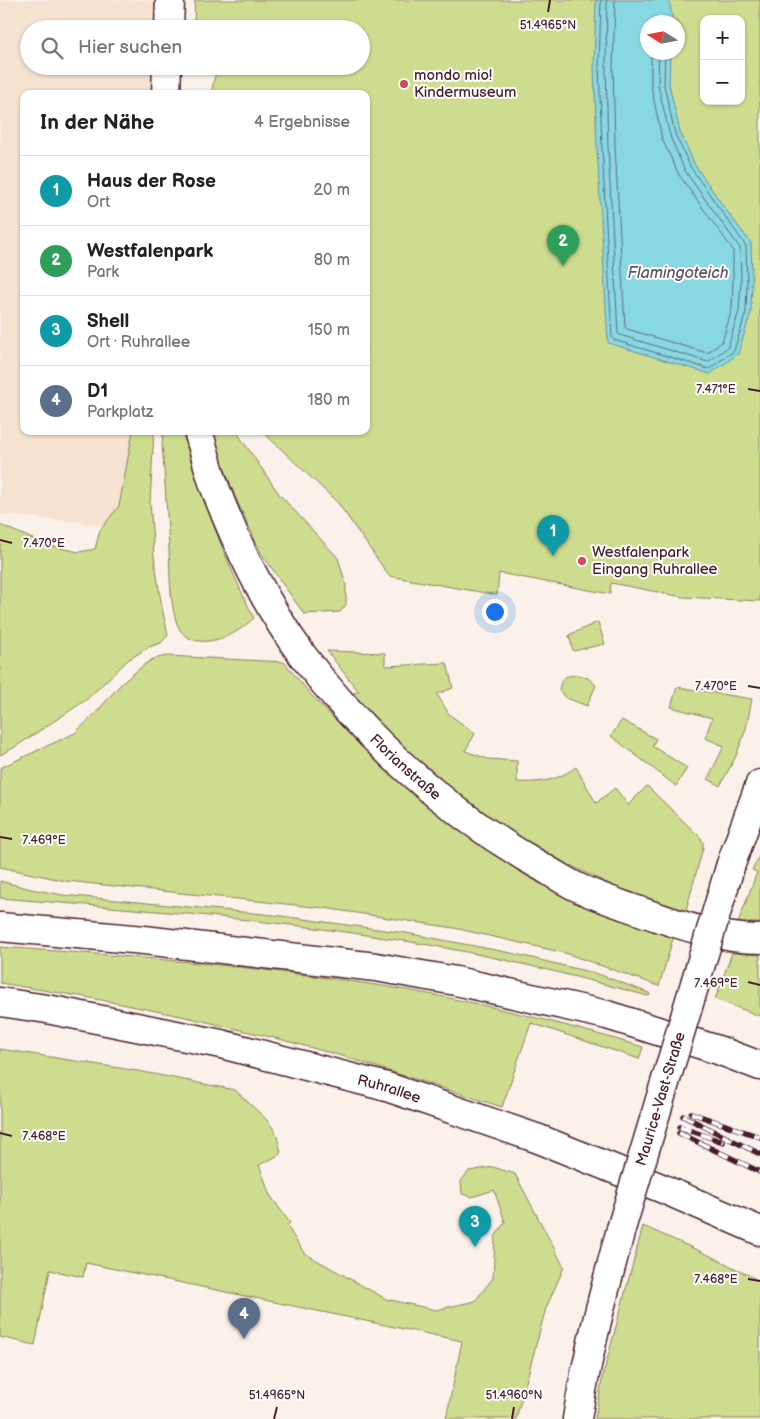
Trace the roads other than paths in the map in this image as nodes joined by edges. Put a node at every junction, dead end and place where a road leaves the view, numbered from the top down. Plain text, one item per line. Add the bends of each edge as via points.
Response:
1 (170, 0) edge
2 (169, 20) edge
3 (167, 75) edge
4 (166, 90) edge
5 (199, 435) edge
6 (760, 784) edge
7 (0, 927) edge
8 (760, 939) edge
9 (0, 1002) edge
10 (760, 1066) edge
11 (760, 1231) edge
12 (577, 1419) edge

1 - 2 main road
3 - 4 main road
5 - 8 main road, Florianstraße via 232,528 273,609 303,656 335,695 404,766 466,818 507,847 578,888 676,924 743,939
6 - 12 main road, Maurice-Vast-Straße, bridge via 731,864 621,1229 594,1331
7 - 10 main road via 376,967 456,981 607,1015
9 - 11 main road, Ruhrallee via 221,1044 387,1087 539,1139

